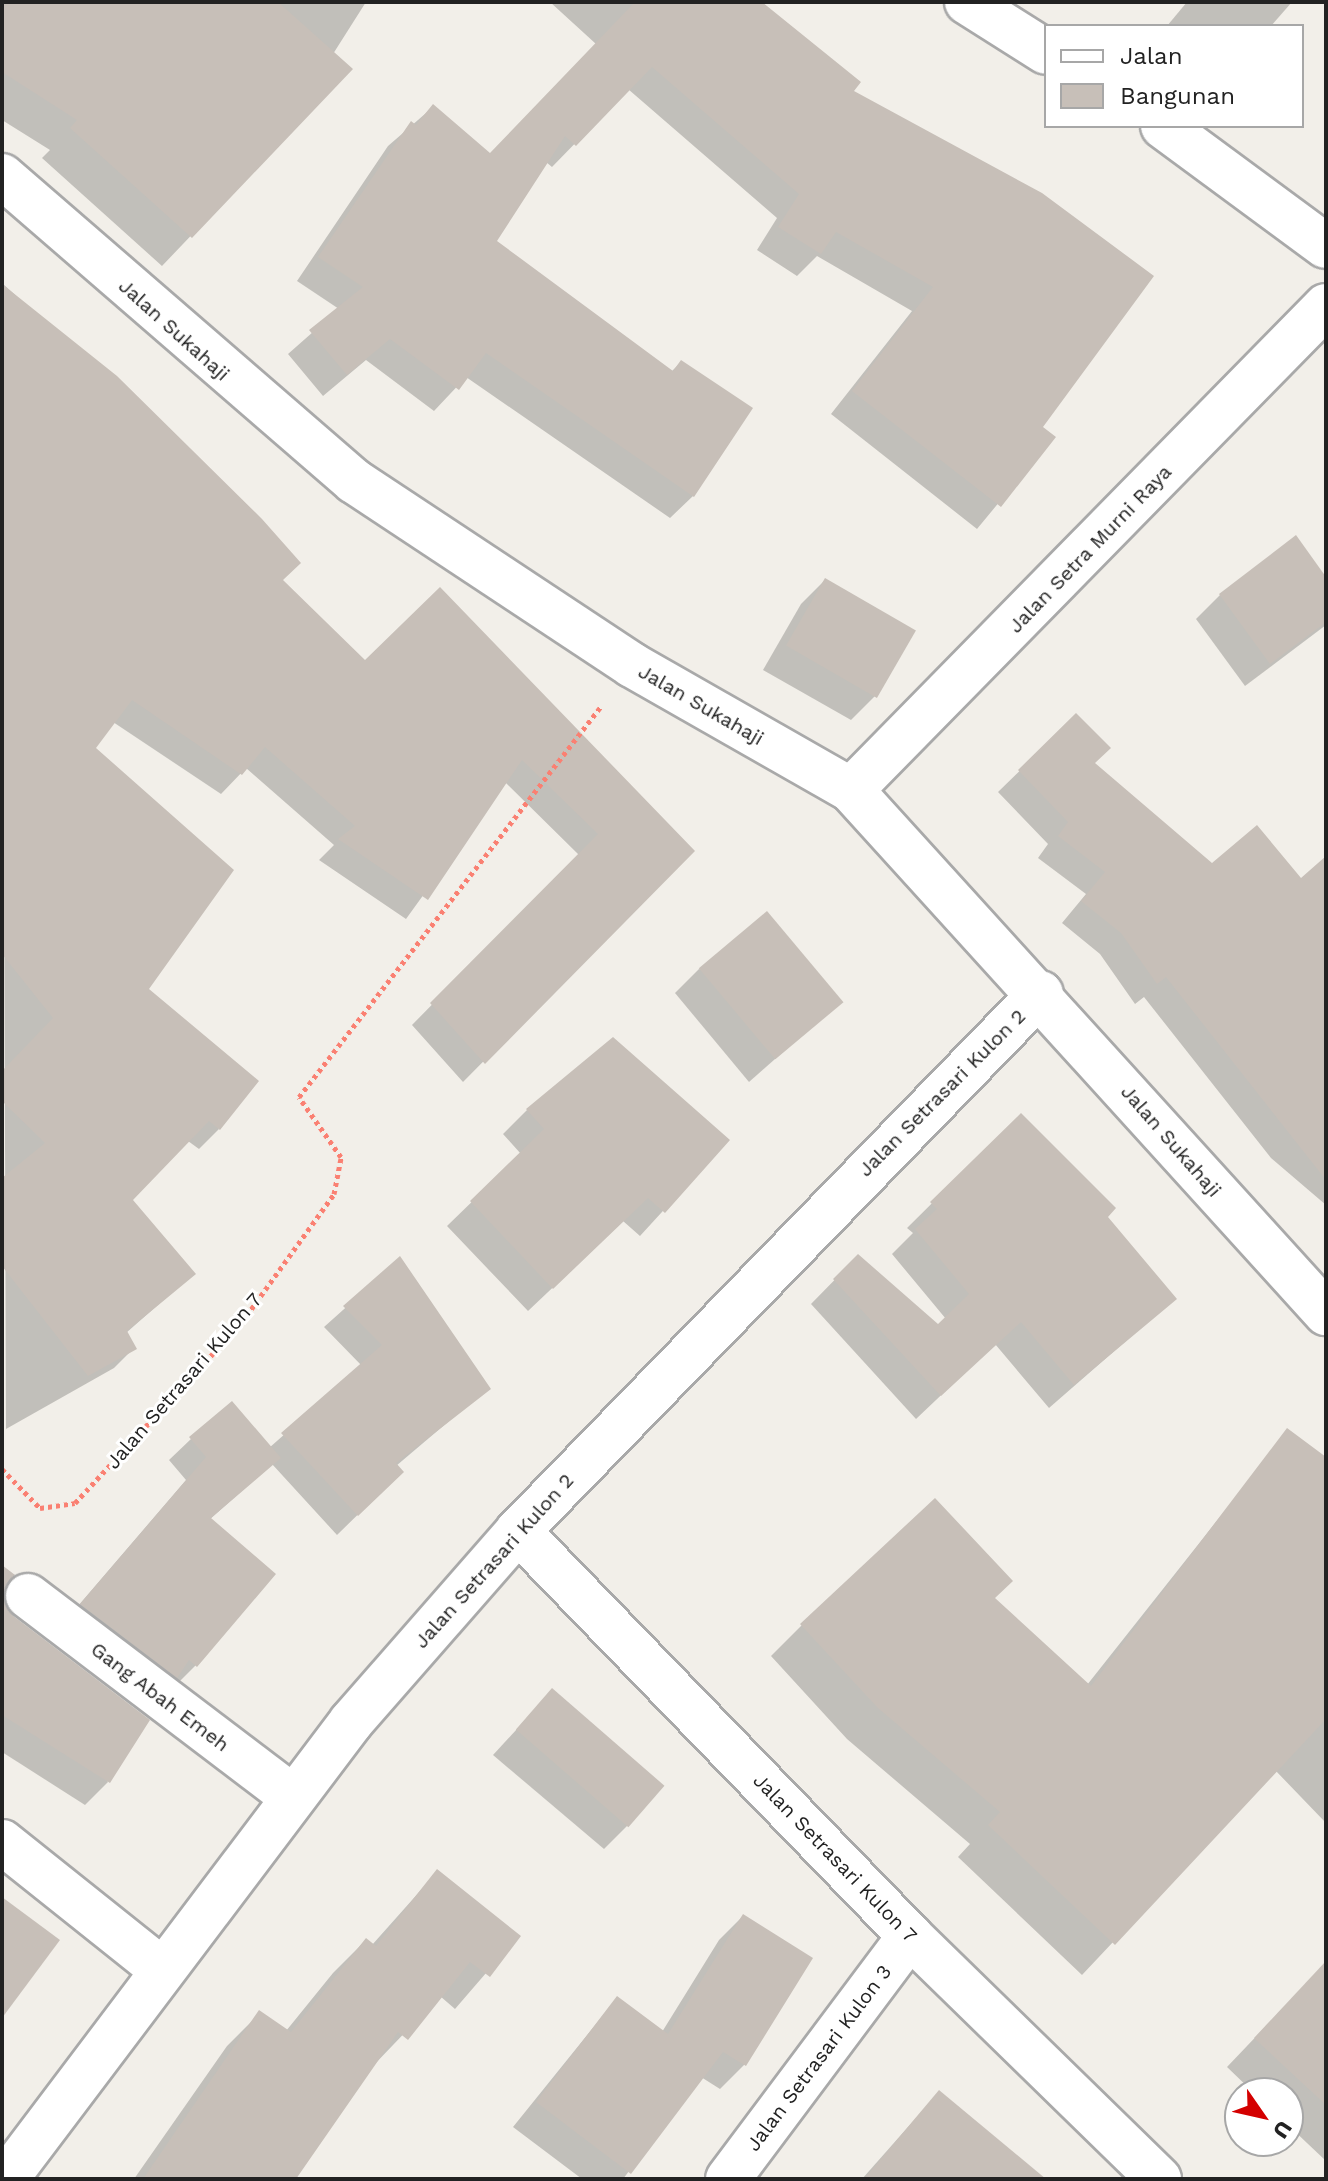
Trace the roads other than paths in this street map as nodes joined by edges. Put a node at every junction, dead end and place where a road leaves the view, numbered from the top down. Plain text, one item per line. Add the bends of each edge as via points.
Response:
1 (967, 2) edge
2 (1044, 51) edge
3 (1166, 128) edge
4 (2, 176) edge
5 (1326, 246) edge
6 (1326, 306) edge
7 (851, 790) junction
8 (1041, 993) junction
9 (1326, 1313) edge
10 (518, 1531) junction
11 (28, 1596) dead end
12 (293, 1797) junction
13 (2, 1842) edge
14 (910, 1936) junction
15 (160, 1968) junction
16 (6, 2179) edge
17 (728, 2179) edge
18 (1159, 2179) edge

1 - 2 street
3 - 5 street
4 - 7 street, Jalan Sukahaji via 297,438 632,665
6 - 7 street, Jalan Setra Murni Raya
7 - 8 street, Jalan Sukahaji
8 - 9 street, Jalan Sukahaji
8 - 10 street, Jalan Setrasari Kulon 2
10 - 12 street, Jalan Setrasari Kulon 2
10 - 14 street, Jalan Setrasari Kulon 7
11 - 12 street, Gang Abah Emeh
12 - 15 street, Jalan Setrasari Kulon 2
13 - 15 street
14 - 17 street, Jalan Setrasari Kulon 3
14 - 18 street, Jalan Setrasari Kulon 7
15 - 16 street, Jalan Setrasari Kulon 2

